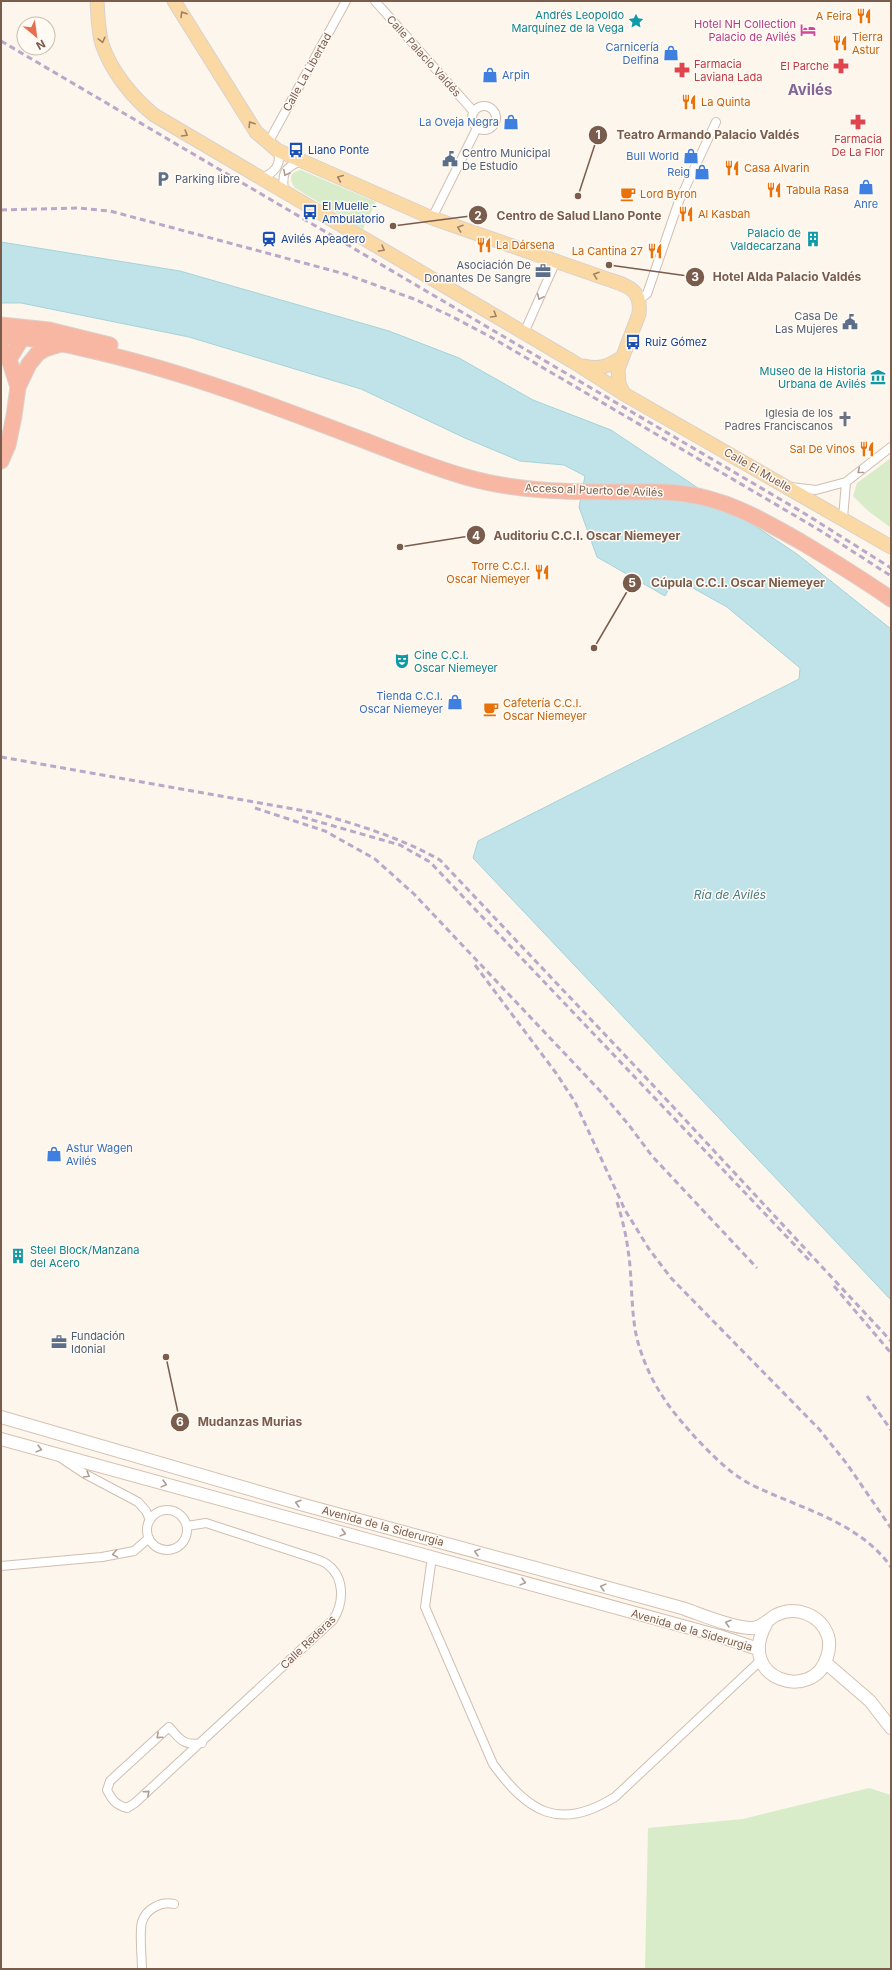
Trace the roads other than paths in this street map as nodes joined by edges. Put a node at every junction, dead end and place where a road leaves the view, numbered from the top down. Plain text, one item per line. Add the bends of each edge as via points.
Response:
1 (97, 1) edge
2 (174, 1) edge
3 (346, 1) edge
4 (375, 1) edge
5 (474, 112) junction
6 (716, 122) dead end
7 (478, 128) junction
8 (272, 146) junction
9 (301, 161) junction
10 (260, 178) junction
11 (284, 192) junction
12 (432, 218) junction
13 (556, 261) junction
14 (639, 299) junction
15 (1, 324) edge
16 (1, 331) edge
17 (524, 333) junction
18 (1, 336) edge
19 (22, 338) junction
20 (61, 344) junction
21 (106, 344) junction
22 (5, 354) edge
23 (621, 358) junction
24 (572, 361) junction
25 (29, 364) junction
26 (18, 386) junction
27 (624, 394) junction
28 (258, 400) junction
29 (891, 447) edge
30 (1, 461) edge
31 (846, 482) junction
32 (786, 487) junction
33 (843, 518) junction
34 (891, 547) edge
35 (891, 599) edge
36 (1, 1417) edge
37 (1, 1439) edge
38 (54, 1454) junction
39 (150, 1520) junction
40 (187, 1526) junction
41 (149, 1538) junction
42 (432, 1558) junction
43 (1, 1566) edge
44 (766, 1624) junction
45 (759, 1655) junction
46 (826, 1662) junction
47 (891, 1728) edge
48 (202, 1743) junction
49 (174, 1904) dead end
50 (142, 1969) edge

1 -> 10 main road via 102,44 110,62 132,95 154,115
8 -> 2 main road via 256,132
3 - 8 street, Calle La Libertad
4 - 5 street, Calle Palacio Valdés
5 - 7 street via 472,119
5 - 7 street via 479,107 486,106 492,109 496,116 494,125 489,129
6 - 14 street via 679,201 647,294
7 - 12 street
8 - 9 main road
8 - 10 street via 279,156 279,162 274,171
9 -> 11 street via 292,164 285,172
12 -> 9 main road
10 - 11 main road
11 -> 17 main road
13 -> 12 main road
14 -> 13 main road via 629,287
13 -> 17 street
14 - 23 main road via 639,314
15 - 21 highway via 49,330
16 - 19 highway via 13,332
17 - 24 main road
18 - 19 highway
19 - 20 highway
19 - 21 highway via 32,334
19 - 22 highway
19 - 25 highway
20 - 25 highway via 38,353
20 - 28 highway via 153,366
21 - 28 highway via 238,388
22 - 26 highway
23 - 24 main road via 598,368
23 - 27 main road via 617,376
24 - 27 main road, Calle El Muelle
25 - 26 highway
26 - 30 highway via 8,445
27 - 32 main road, Calle El Muelle
28 - 35 highway, Acceso al Puerto de Avilés via 465,477 497,485 566,492 677,493 712,499 770,524 852,572
29 -> 31 street
31 - 32 street via 816,490
31 - 33 street
32 - 33 main road, Calle El Muelle
33 - 34 main road, Calle El Muelle
44 -> 36 street, Avenida de la Siderurgia via 750,1628 729,1624 682,1608 304,1505
37 -> 38 street, Avenida de la Siderurgia
38 -> 39 street via 138,1502
38 -> 42 street, Avenida de la Siderurgia
39 - 40 street via 156,1513 175,1511 183,1517
39 - 41 street via 147,1529
40 - 41 street via 181,1544 173,1549 155,1546
40 - 48 street, Calle Rederas via 206,1523 313,1558 327,1564 342,1587 340,1608 333,1620
41 -> 43 street via 134,1551 102,1557
42 -> 45 street, Avenida de la Siderurgia via 745,1643
42 - 45 street via 425,1607 493,1764 510,1787 525,1801 545,1813 582,1813 600,1807 615,1797
44 - 45 street via 759,1636
44 - 46 street via 788,1611 801,1611 813,1616 823,1625 828,1637 830,1650
45 - 46 street via 768,1672 779,1680 792,1682 806,1680 818,1673
46 - 47 street via 870,1701
48 -> 48 street, Calle Rederas via 190,1745 182,1741 169,1727 110,1781 107,1790 110,1798 117,1805 126,1808 135,1803
49 - 50 street via 159,1904 142,1922

